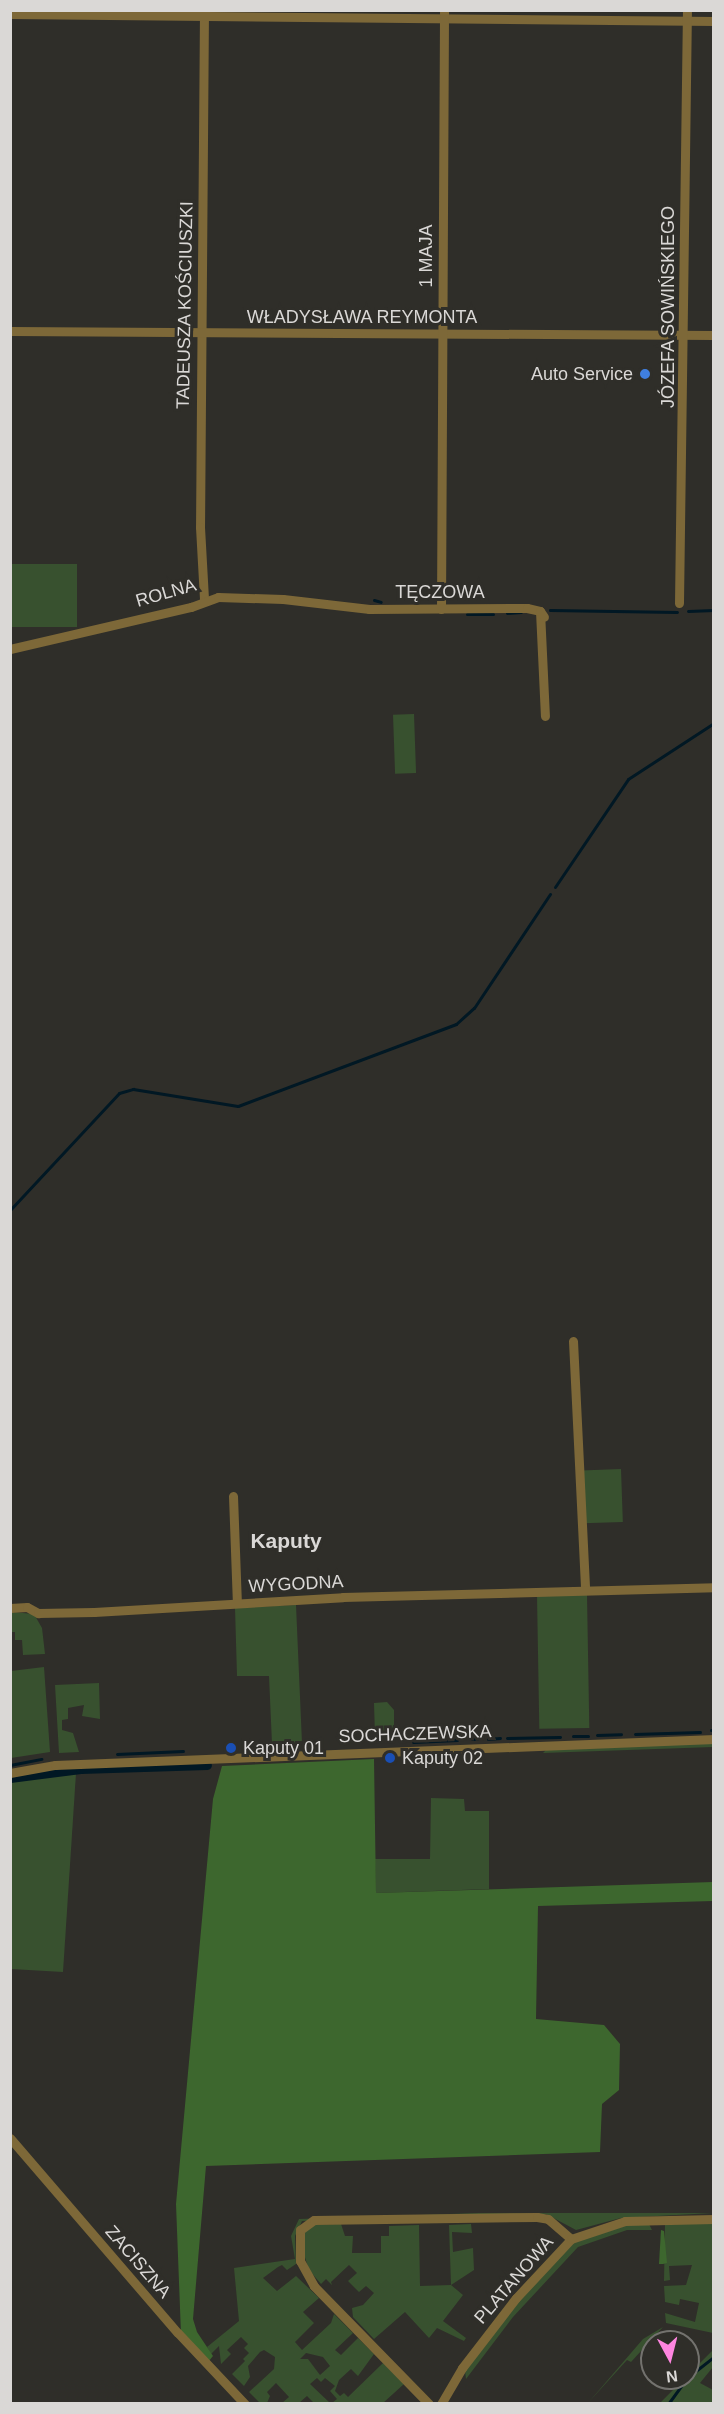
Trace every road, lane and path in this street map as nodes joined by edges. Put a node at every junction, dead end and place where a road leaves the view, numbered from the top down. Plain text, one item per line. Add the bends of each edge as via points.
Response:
1 (204, 13) edge
2 (10, 14) edge
3 (444, 14) edge
4 (687, 15) edge
5 (714, 21) edge
6 (10, 331) edge
7 (201, 332) junction
8 (442, 333) junction
9 (684, 334) junction
10 (714, 335) edge
11 (204, 599) junction
12 (679, 603) dead end
13 (333, 604) joint
14 (441, 609) junction
15 (10, 648) edge
16 (545, 716) dead end
17 (573, 1341) dead end
18 (233, 1496) dead end
19 (714, 1587) edge
20 (585, 1589) junction
21 (237, 1603) junction
22 (10, 1608) edge
23 (714, 1738) edge
24 (10, 1773) edge
25 (10, 2138) edge
26 (714, 2219) edge
27 (571, 2239) junction
28 (244, 2403) edge
29 (429, 2403) edge
30 (441, 2403) edge

1 - 2 street
1 - 3 street
1 - 7 street, TADEUSZA KOŚCIUSZKI
3 - 4 street
3 - 8 street, 1 MAJA
4 - 5 street
4 - 9 street, JÓZEFA SOWIŃSKIEGO
6 - 7 street, WŁADYSŁAWA REYMONTA
7 - 8 street, WŁADYSŁAWA REYMONTA
7 - 11 street, TADEUSZA KOŚCIUSZKI via 200,586
8 - 9 street, WŁADYSŁAWA REYMONTA
8 - 14 street, 1 MAJA
9 - 10 street, WŁADYSŁAWA REYMONTA
9 - 12 street, JÓZEFA SOWIŃSKIEGO
11 - 13 street, ROLNA via 283,599
11 - 15 street, ROLNA via 191,607
13 - 14 street, TĘCZOWA via 369,609
14 - 16 street, TĘCZOWA via 542,614
17 - 20 street
18 - 21 street
19 - 20 street, WYGODNA
20 - 21 street, WYGODNA
21 - 22 street, WYGODNA via 94,1612
23 - 24 street, SOCHACZEWSKA via 55,1765
25 - 28 street, ZACISZNA via 178,2333
26 - 27 street, PLATANOWA via 625,2221
27 - 29 street via 548,2219 537,2217 314,2220 300,2230 300,2260 314,2286
27 - 30 street, PLATANOWA via 516,2298 462,2368

